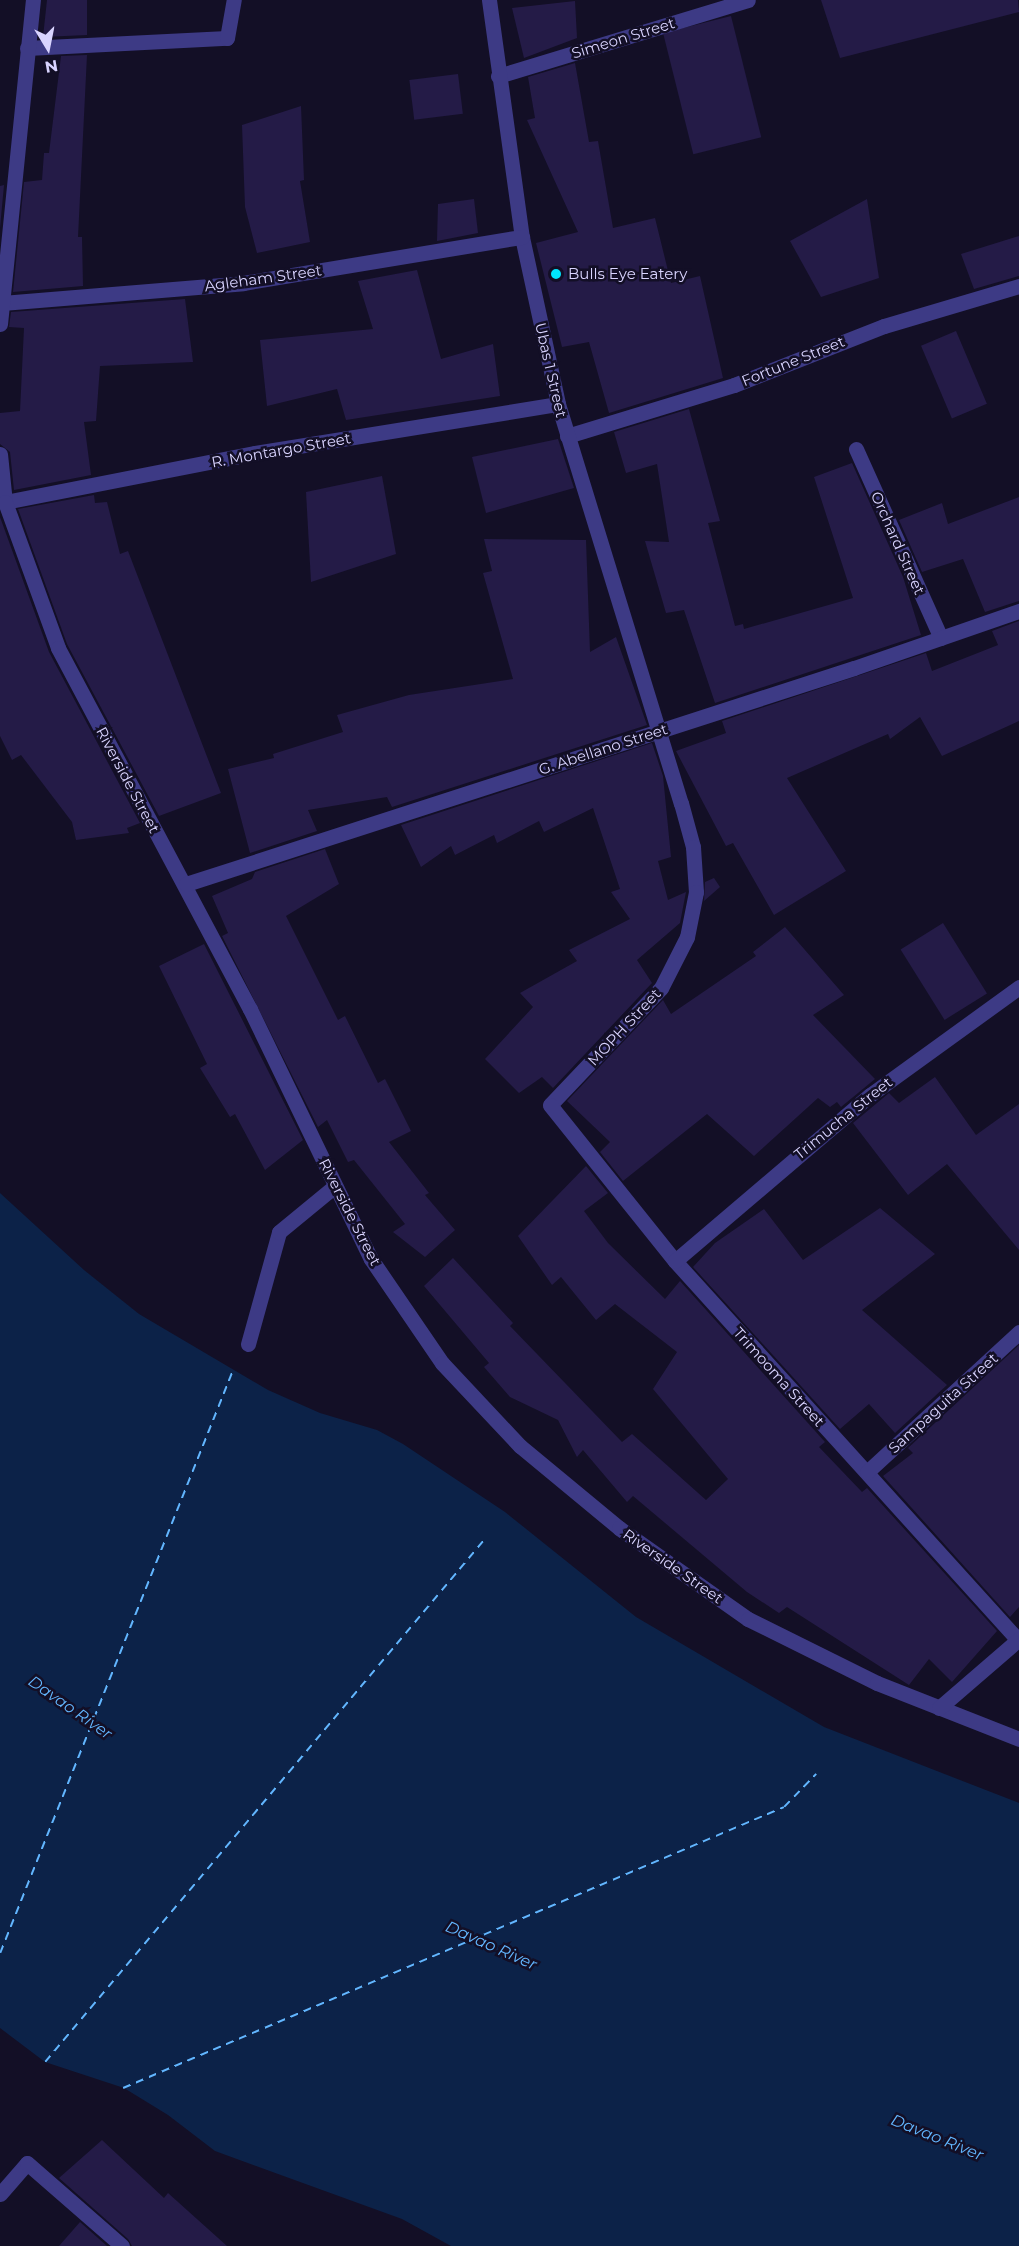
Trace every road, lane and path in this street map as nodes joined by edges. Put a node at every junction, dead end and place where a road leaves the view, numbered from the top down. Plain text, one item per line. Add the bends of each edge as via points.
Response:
1 (33, 0) edge
2 (234, 0) edge
3 (489, 0) edge
4 (748, 0) edge
5 (27, 48) junction
6 (498, 76) junction
7 (522, 237) junction
8 (1019, 286) edge
9 (2, 303) junction
10 (0, 324) edge
11 (558, 404) junction
12 (567, 436) junction
13 (856, 449) dead end
14 (0, 454) edge
15 (5, 502) junction
16 (1019, 611) edge
17 (941, 638) junction
18 (659, 730) junction
19 (186, 884) junction
20 (1019, 987) edge
21 (550, 1105) joint
22 (335, 1186) junction
23 (675, 1261) junction
24 (1019, 1332) edge
25 (248, 1344) dead end
26 (867, 1472) junction
27 (1018, 1640) edge
28 (939, 1708) junction
29 (1019, 1739) edge
30 (0, 2193) edge
31 (122, 2246) edge

1 - 5 street
2 - 5 street via 227,38
3 - 6 street, Ubas 1 Street
4 - 6 street, Simeon Street
5 - 9 street
6 - 7 street, Ubas 1 Street
7 - 9 street, Agleham Street via 243,283
7 - 11 street, Ubas 1 Street
8 - 12 street, Fortune Street via 884,326 734,385
9 - 10 street
11 - 12 street, Ubas 1 Street
11 - 15 street, R. Montargo Street via 255,453
12 - 18 street, Ubas 1 Street
13 - 17 street, Orchard Street
14 - 15 street, Riverside Street
15 - 19 street, Riverside Street via 58,648
16 - 17 street, G. Abellano Street
17 - 18 street, G. Abellano Street
18 - 19 street, G. Abellano Street
18 - 21 street, MOPH Street via 693,847 696,892 687,937 661,988
19 - 22 street, Riverside Street
20 - 23 street, Trimucha Street via 870,1095
21 - 23 street, Trimooma Street
22 - 25 street via 279,1232
22 - 28 street, Riverside Street via 371,1259 442,1362 520,1446 619,1528 748,1619 878,1683
23 - 26 street, Trimooma Street
24 - 26 street, Sampaguita Street
26 - 27 street, Trimooma Street
27 - 28 street
28 - 29 street, Riverside Street
30 - 31 street via 27,2163

